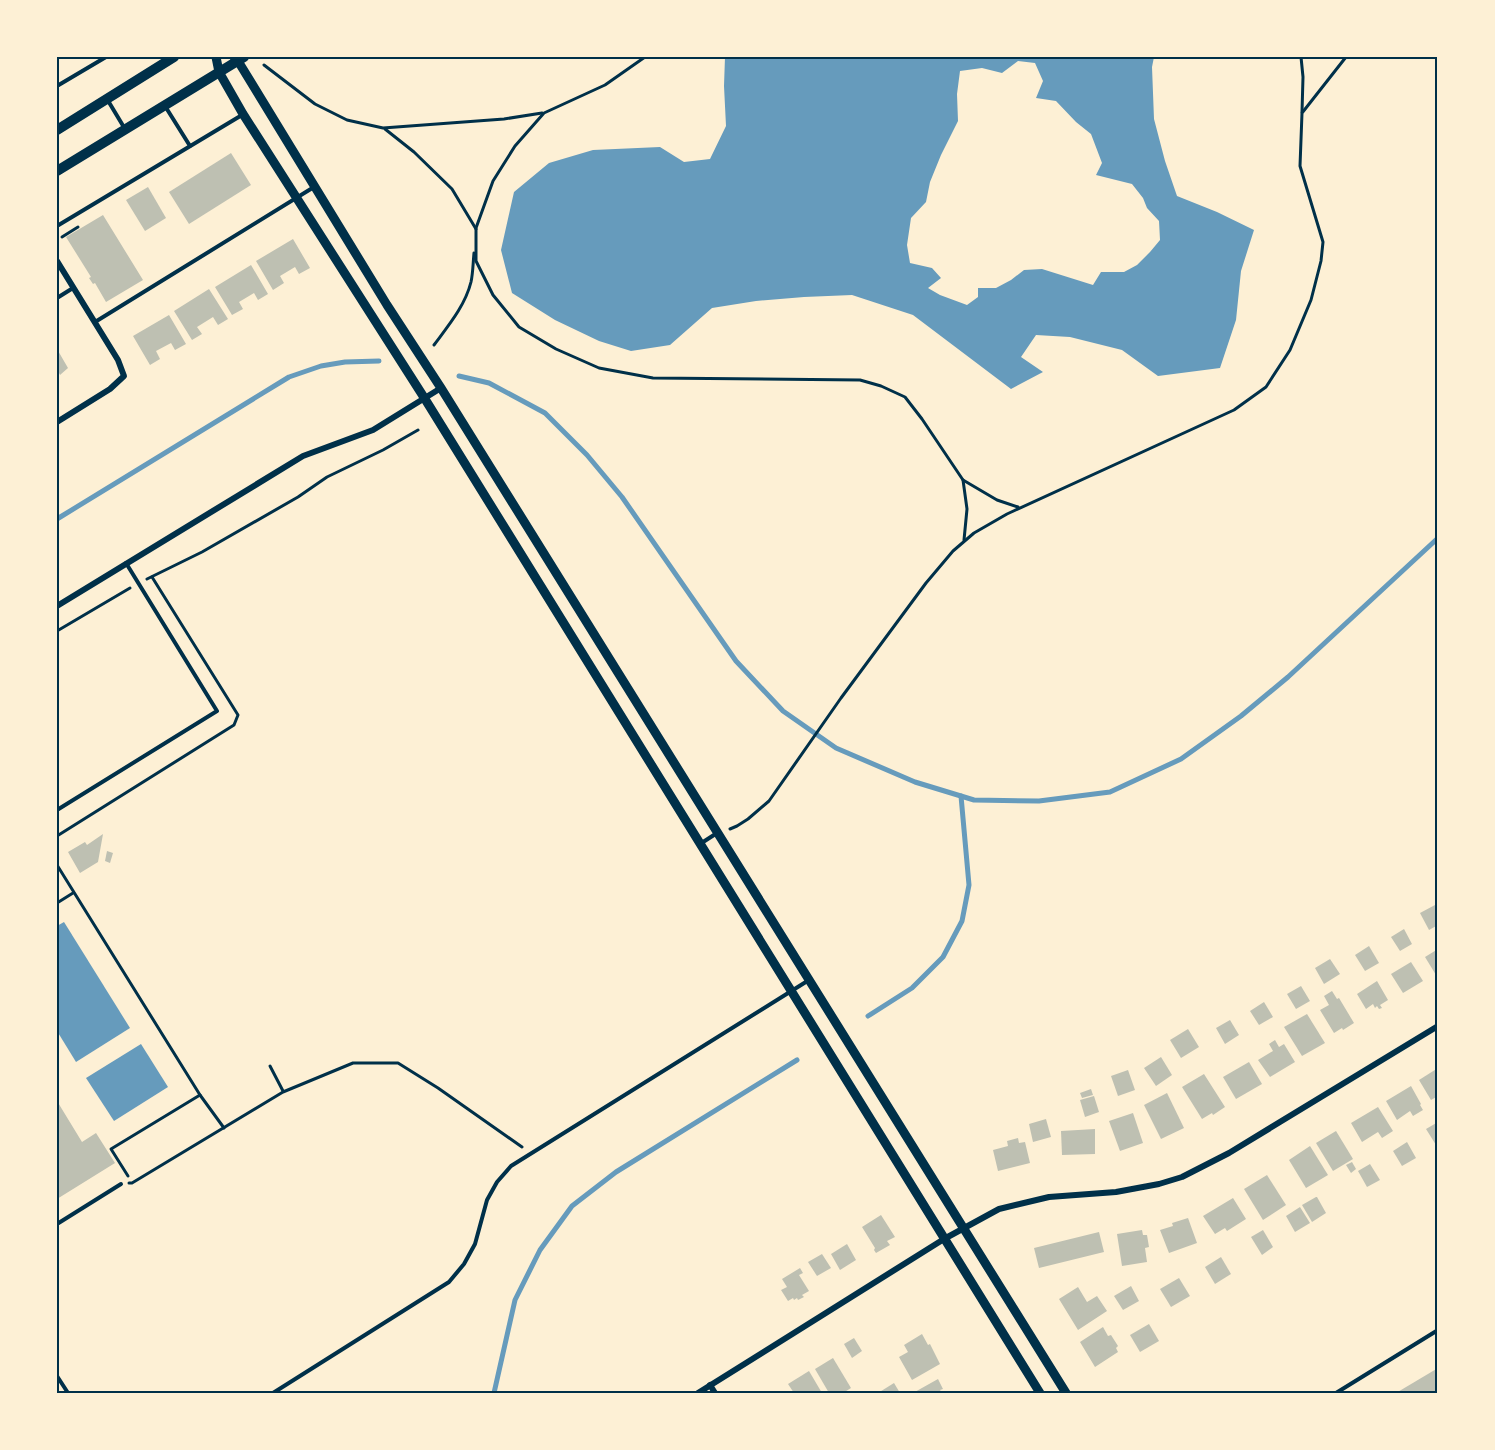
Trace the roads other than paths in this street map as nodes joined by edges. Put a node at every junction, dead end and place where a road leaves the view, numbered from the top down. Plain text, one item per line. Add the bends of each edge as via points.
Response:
1 (106, 57) edge
2 (216, 57) edge
3 (168, 58) edge
4 (239, 58) edge
5 (219, 72) junction
6 (57, 86) edge
7 (107, 99) junction
8 (165, 105) junction
9 (243, 114) junction
10 (126, 129) junction
11 (57, 130) edge
12 (190, 146) junction
13 (57, 171) edge
14 (315, 187) junction
15 (297, 197) junction
16 (57, 226) edge
17 (57, 261) edge
18 (74, 288) junction
19 (57, 298) edge
20 (95, 322) junction
21 (441, 388) junction
22 (424, 399) junction
23 (57, 422) edge
24 (126, 563) junction
25 (57, 606) edge
26 (57, 810) edge
27 (718, 833) junction
28 (700, 844) junction
29 (810, 979) junction
30 (791, 990) junction
31 (1438, 1026) edge
32 (121, 1184) road end
33 (57, 1224) edge
34 (963, 1227) junction
35 (944, 1239) junction
36 (1438, 1329) edge
37 (57, 1376) edge
38 (710, 1385) junction
39 (68, 1393) edge
40 (273, 1393) edge
41 (698, 1393) edge
42 (715, 1393) edge
43 (1040, 1393) edge
44 (1066, 1393) edge
45 (1336, 1393) edge

1 - 6 lane
2 - 5 street
3 - 7 main road
4 - 5 main road
4 - 14 street
5 - 8 main road
5 - 9 street
7 - 10 lane
7 - 11 main road
8 - 10 main road
8 - 12 lane
9 - 12 lane
9 - 15 street
10 - 13 main road
12 - 16 lane
14 - 15 lane
14 - 21 street
15 - 20 lane
15 - 22 street
17 - 18 street
18 - 19 lane
18 - 20 street
20 - 23 street via 124,376
21 - 22 street
21 - 27 street
22 - 24 street via 373,430 303,456
22 - 28 street
24 - 25 street
24 - 26 lane via 217,711
27 - 28 lane
27 - 29 street
28 - 30 street
29 - 30 lane
29 - 34 street
30 - 35 street
30 - 40 lane via 511,1166 487,1200 475,1244 450,1282
31 - 34 street via 1229,1153 1182,1177 1116,1192 1049,1197 999,1209
32 - 33 lane
34 - 35 street
34 - 44 street
35 - 38 street
35 - 43 street
36 - 45 lane
37 - 39 lane
38 - 41 street
38 - 42 street

